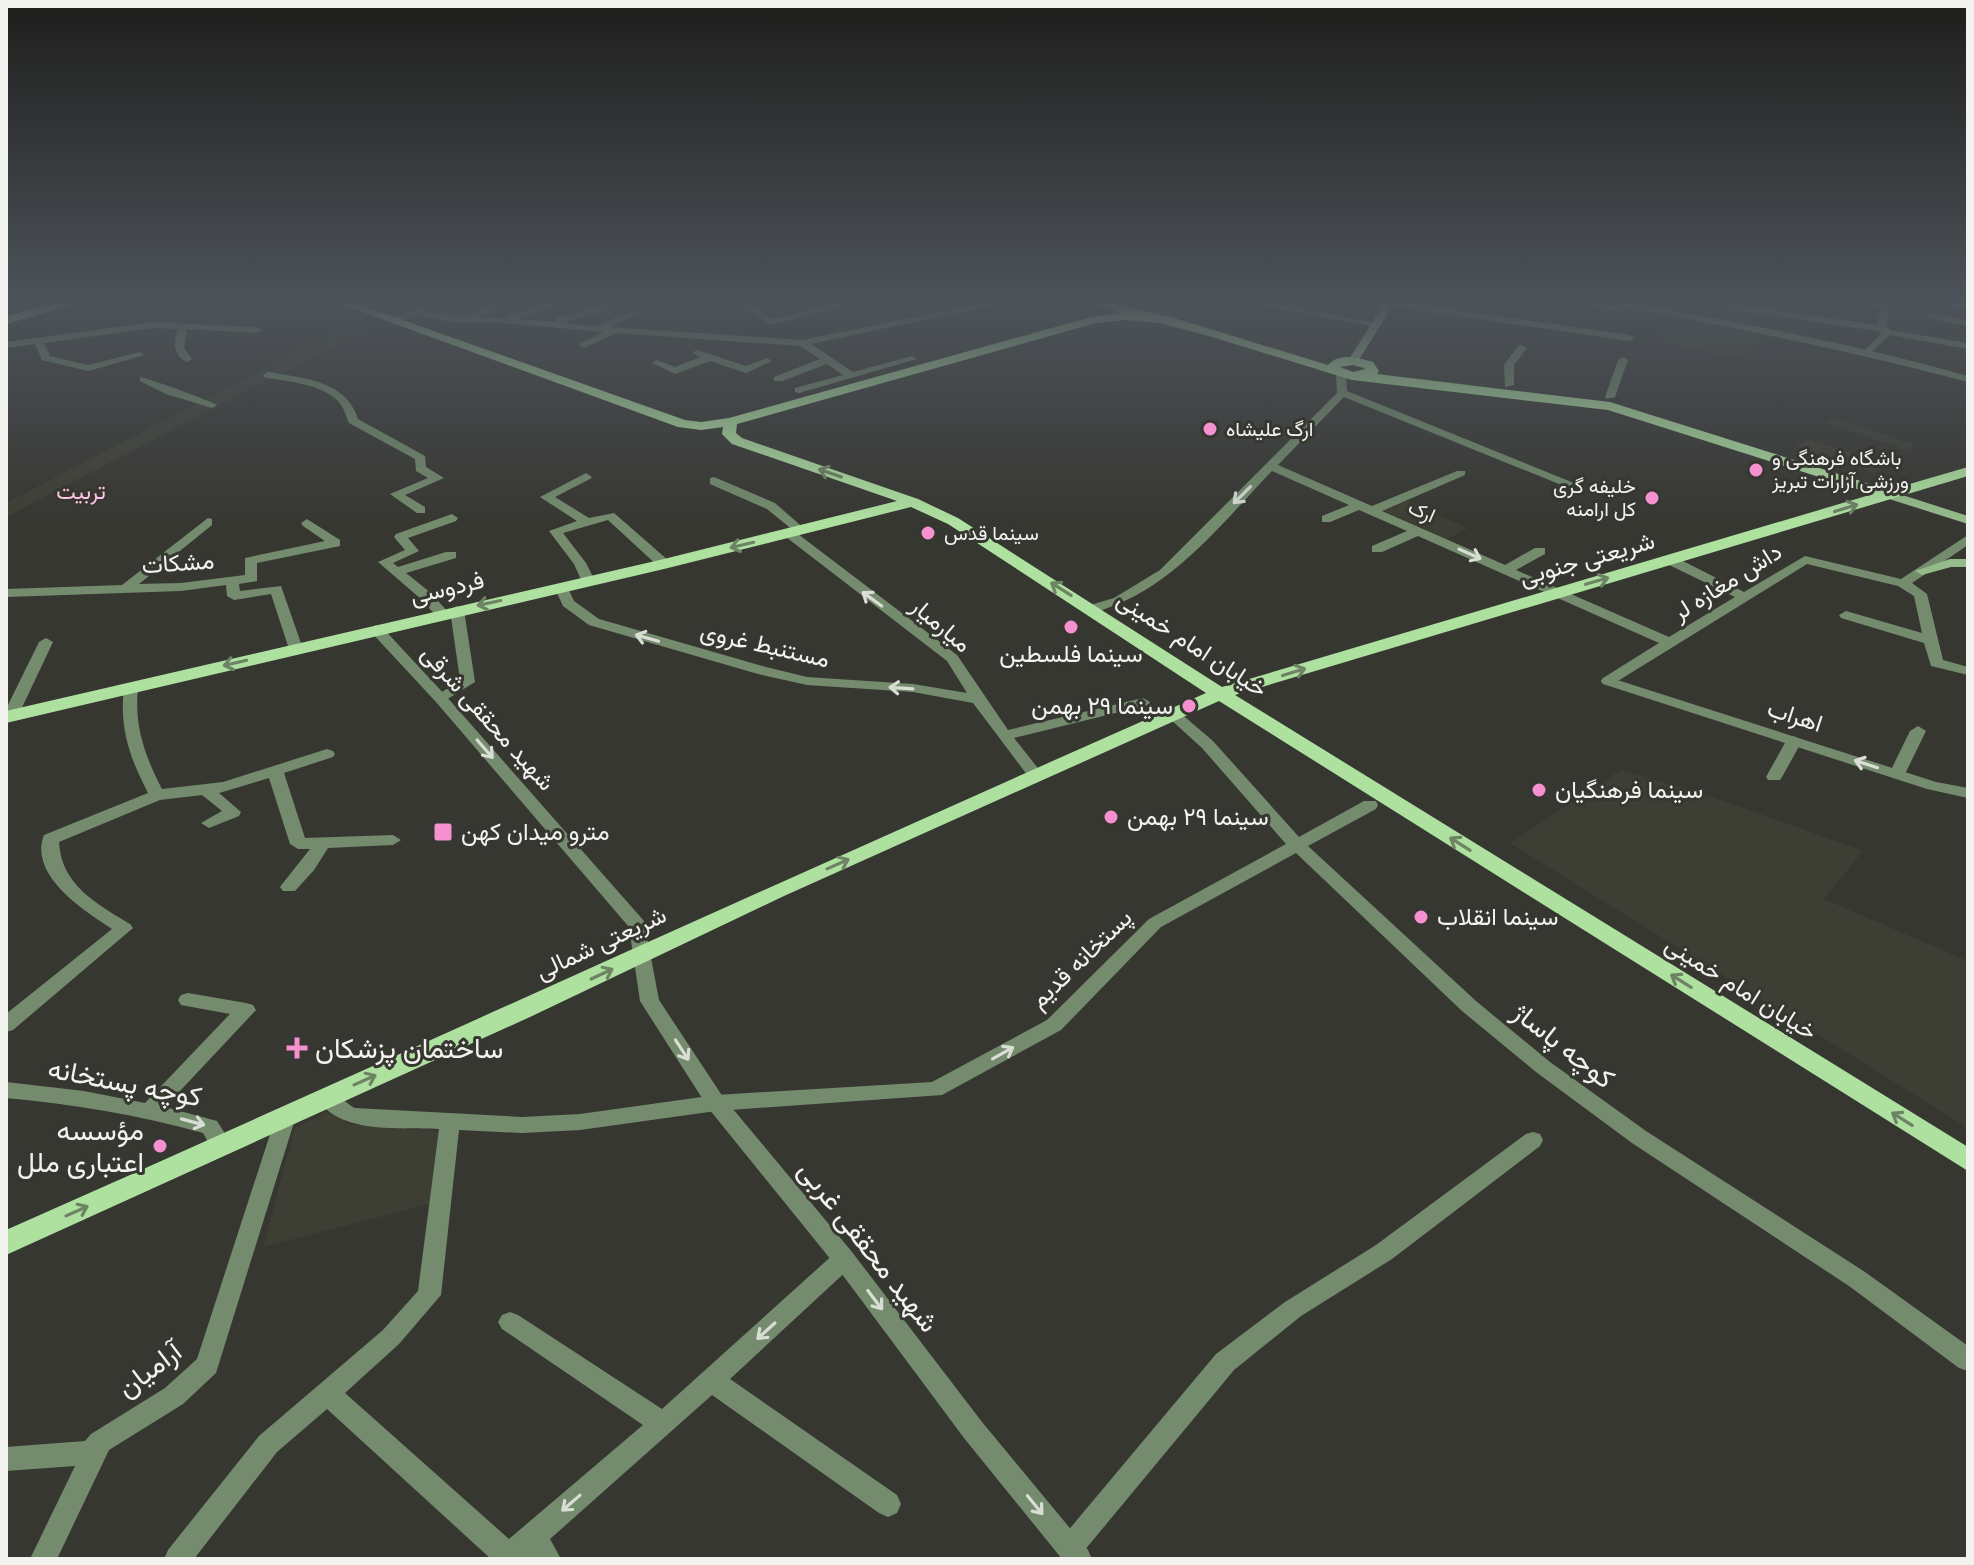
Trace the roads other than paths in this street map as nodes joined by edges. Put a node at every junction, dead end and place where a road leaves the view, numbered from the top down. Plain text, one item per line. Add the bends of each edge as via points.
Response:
1 (268, 375) dead end
2 (546, 375) edge
3 (788, 375) edge
4 (851, 375) edge
5 (899, 375) edge
6 (1338, 375) edge
7 (1400, 375) edge
8 (1414, 375) edge
9 (1509, 375) edge
10 (1618, 375) edge
11 (144, 379) dead end
12 (778, 379) dead end
13 (1509, 385) junction
14 (799, 390) dead end
15 (1342, 393) junction
16 (1610, 397) junction
17 (212, 405) dead end
18 (730, 422) junction
19 (1795, 461) junction
20 (1271, 466) junction
21 (1968, 471) edge
22 (1461, 473) dead end
23 (586, 477) dead end
24 (714, 481) dead end
25 (1568, 483) dead end
26 (1890, 495) junction
27 (906, 504) junction
28 (1366, 508) junction
29 (421, 510) dead end
30 (452, 518) dead end
31 (1326, 519) dead end
32 (1968, 520) edge
33 (208, 522) dead end
34 (587, 522) junction
35 (307, 523) dead end
36 (1418, 531) junction
37 (795, 532) junction
38 (1968, 539) edge
39 (1377, 549) dead end
40 (1540, 551) dead end
41 (451, 555) dead end
42 (1670, 560) junction
43 (1968, 563) edge
44 (664, 564) junction
45 (1506, 570) junction
46 (1922, 571) junction
47 (395, 572) junction
48 (232, 581) junction
49 (588, 581) junction
50 (1903, 583) junction
51 (561, 587) junction
52 (125, 589) junction
53 (1557, 592) junction
54 (6, 593) edge
55 (1745, 597) junction
56 (1092, 609) junction
57 (450, 612) junction
58 (1846, 615) dead end
59 (376, 629) junction
60 (1930, 640) junction
61 (46, 642) dead end
62 (1670, 643) junction
63 (296, 649) junction
64 (1968, 671) edge
65 (1608, 681) joint
66 (131, 688) junction
67 (1220, 694) junction
68 (441, 699) junction
69 (978, 699) junction
70 (1143, 702) dead end
71 (1174, 715) junction
72 (8, 716) edge
73 (1918, 731) dead end
74 (1006, 735) junction
75 (1794, 741) junction
76 (327, 754) dead end
77 (275, 771) junction
78 (1897, 774) junction
79 (1037, 777) junction
80 (1774, 777) dead end
81 (206, 790) junction
82 (1968, 793) edge
83 (157, 795) junction
84 (1370, 805) dead end
85 (209, 823) dead end
86 (393, 840) dead end
87 (322, 844) junction
88 (1296, 844) junction
89 (289, 887) dead end
90 (644, 954) junction
91 (188, 1000) dead end
92 (6, 1025) edge
93 (6, 1090) edge
94 (327, 1097) junction
95 (716, 1103) junction
96 (150, 1110) junction
97 (286, 1116) junction
98 (450, 1122) junction
99 (1533, 1140) dead end
100 (222, 1146) junction
101 (1968, 1160) edge
102 (6, 1243) edge
103 (844, 1259) junction
104 (510, 1322) dead end
105 (1968, 1360) edge
106 (711, 1380) junction
107 (327, 1393) junction
108 (663, 1424) junction
109 (92, 1453) junction
110 (6, 1459) edge
111 (888, 1504) dead end
112 (532, 1537) junction
113 (1074, 1554) edge
114 (508, 1558) edge
115 (43, 1559) edge
116 (177, 1559) edge
117 (548, 1559) edge

1 - 29 street via 326,387 352,410 353,421 421,458 420,469 438,478 396,494
2 - 18 main road via 683,424
3 - 12 street
4 - 14 street
5 - 18 main road
6 - 15 street
7 - 19 main road via 1610,406
8 - 13 main road
9 - 13 street
10 - 16 street
11 - 17 street
13 - 16 main road
15 - 20 street
15 - 25 street
16 - 19 main road
27 -> 18 main road, خیابان امام خمینی via 737,441 729,434
19 - 26 main road
20 - 28 street, ارک
20 -> 56 street via 1165,573 1119,601
21 - 26 main road, شریعتی جنوبی
22 - 28 street
23 - 34 street via 546,497
24 - 37 street, میارمیار via 771,506
26 - 32 main road
42 -> 26 main road, شریعتی جنوبی
27 - 37 main road, فردوسی
56 -> 27 main road, خیابان امام خمینی via 953,521
28 - 31 street
28 - 36 street, ارک
30 - 47 street via 400,537 413,551 384,562
33 - 52 street
34 - 44 street via 610,516
34 - 49 street via 555,531
35 - 48 street via 336,543 250,561 252,578
36 - 39 street
36 -> 45 street, ارک
37 -> 44 main road, فردوسی
69 -> 37 street, میارمیار via 952,658
38 - 46 street
40 - 45 street
41 - 47 street
53 -> 42 main road, شریعتی جنوبی
42 - 55 street
43 - 46 main road
44 - 49 main road, فردوسی
45 - 53 street, ارک
46 - 50 street
47 - 57 street
48 - 52 street, مشکات
48 - 63 street, مشکات via 234,596 276,589
49 - 51 main road, فردوسی
50 - 55 street, داش مغازه لر via 1805,560
50 - 60 street via 1920,594
51 -> 57 main road, فردوسی
69 -> 51 street, مستنبط غروی via 913,688 807,681 763,671 594,622 568,603
52 - 54 street, مشکات
53 - 62 street, ارک
67 -> 53 main road, شریعتی جنوبی
55 - 62 street, داش مغازه لر
56 - 67 main road, خیابان امام خمینی
57 - 59 main road, فردوسی
57 - 68 street via 468,682
58 - 60 street
59 - 63 main road, فردوسی
59 - 68 street, شهید محققی شرقی
60 - 64 street via 1936,663
61 - 72 street
62 - 65 street, داش مغازه لر
63 -> 66 main road, فردوسی
65 - 75 street, اهراب
66 - 72 main road, فردوسی
66 - 83 street via 127,717 136,755
67 - 71 main road, شریعتی شمالی
101 -> 67 main road, خیابان امام خمینی
68 -> 90 street, شهید محققی شرقی via 638,925
69 - 74 street, میارمیار
70 - 74 street
71 - 79 main road, شریعتی شمالی
71 - 88 street, کوچه پاساژ
73 - 78 street
74 - 79 street, میارمیار
78 -> 75 street, اهراب
75 - 80 street
76 - 77 street
77 - 81 street
77 - 87 street via 298,844
78 - 82 street, اهراب
90 -> 79 main road, شریعتی شمالی
81 - 83 street
81 - 85 street via 233,812
83 - 92 street via 50,839 53,866 61,880 124,928
84 - 88 street, پستخانه قدیم
86 - 87 street
87 - 89 street
95 -> 88 street, پستخانه قدیم via 935,1090 1054,1025 1155,923
88 - 105 street, کوچه پاساژ via 1457,995 1543,1067
94 -> 90 main road, شریعتی شمالی
90 -> 95 street, شهید محققی غربی via 650,1001
91 - 96 street via 246,1010
93 - 96 street, کوچه پستخانه
94 - 97 main road, شریعتی شمالی
94 - 98 street, پستخانه قدیم via 353,1116
95 - 98 street, پستخانه قدیم via 580,1122
95 - 103 street, شهید محققی غربی
96 -> 100 street, کوچه پستخانه via 210,1127
97 - 100 main road, شریعتی شمالی
97 - 109 street, آرامیان via 207,1365 174,1396 112,1432
98 - 107 street via 429,1295
99 - 113 street via 1225,1362
102 -> 100 main road, شریعتی شمالی
103 -> 106 street
103 -> 113 street, شهید محققی غربی
104 - 108 street
106 - 108 street
106 - 111 street
107 - 114 street
107 - 116 street via 268,1444
108 -> 112 street
109 - 110 street
109 - 115 street, آرامیان
112 - 114 street
112 - 117 street

